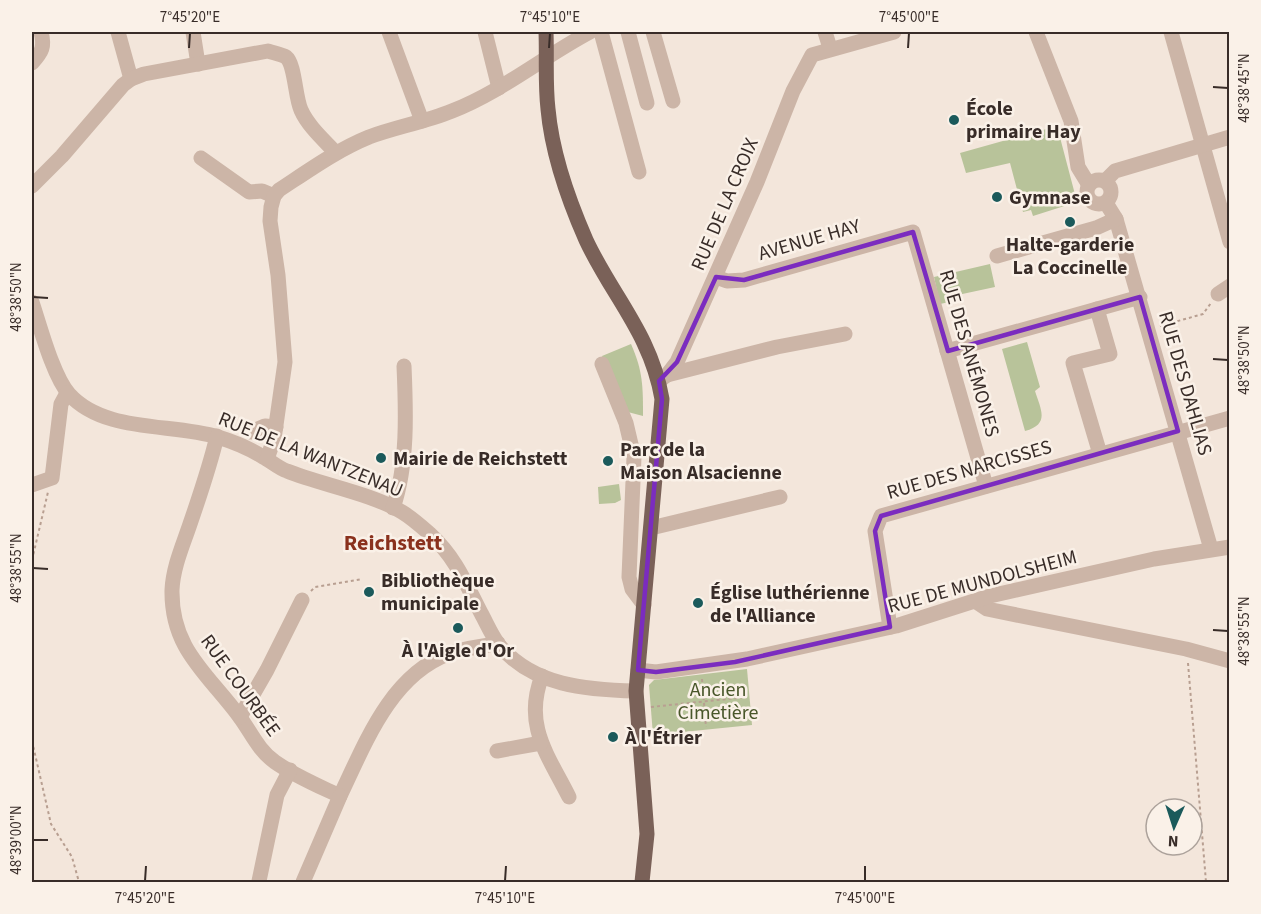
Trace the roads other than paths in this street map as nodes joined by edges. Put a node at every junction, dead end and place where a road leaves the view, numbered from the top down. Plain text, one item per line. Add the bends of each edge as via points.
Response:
1 (41, 32) edge
2 (118, 32) edge
3 (193, 32) edge
4 (389, 32) edge
5 (485, 32) edge
6 (546, 32) edge
7 (590, 32) edge
8 (601, 32) edge
9 (628, 32) edge
10 (653, 32) edge
11 (825, 32) edge
12 (894, 32) edge
13 (1036, 32) edge
14 (1171, 32) edge
15 (830, 48) junction
16 (547, 56) junction
17 (32, 63) edge
18 (198, 64) junction
19 (131, 79) junction
20 (499, 88) junction
21 (673, 101) dead end
22 (647, 103) dead end
23 (422, 121) junction
24 (1230, 137) edge
25 (1203, 145) junction
26 (336, 153) junction
27 (201, 158) dead end
28 (639, 172) dead end
29 (1105, 181) junction
30 (1089, 185) junction
31 (32, 186) edge
32 (274, 196) junction
33 (1106, 203) junction
34 (1116, 219) junction
35 (1227, 221) edge
36 (913, 232) joint
37 (1230, 242) edge
38 (997, 256) dead end
39 (716, 277) junction
40 (1140, 297) junction
41 (32, 302) edge
42 (1097, 309) junction
43 (845, 334) dead end
44 (948, 351) junction
45 (602, 364) dead end
46 (404, 366) dead end
47 (663, 378) junction
48 (67, 393) junction
49 (1230, 418) edge
50 (276, 427) junction
51 (1178, 431) junction
52 (251, 432) dead end
53 (217, 436) junction
54 (1100, 454) junction
55 (267, 459) junction
56 (32, 484) edge
57 (986, 486) junction
58 (780, 497) dead end
59 (393, 508) junction
60 (651, 528) junction
61 (1230, 547) edge
62 (1210, 549) junction
63 (302, 600) road end
64 (975, 601) junction
65 (644, 604) junction
66 (890, 627) junction
67 (498, 643) junction
68 (1230, 661) edge
69 (638, 670) junction
70 (542, 676) junction
71 (636, 691) junction
72 (240, 717) junction
73 (541, 743) junction
74 (497, 751) dead end
75 (290, 770) junction
76 (340, 796) junction
77 (569, 797) dead end
78 (259, 881) edge
79 (303, 882) edge
80 (642, 882) edge

1 - 17 street via 43,51
2 - 19 street
3 - 18 street
4 - 23 street
5 - 20 street
6 - 16 main road
7 - 16 street
8 - 28 street
9 - 22 street
10 - 21 street
11 - 15 street
12 - 15 street
13 - 30 street via 1071,121 1078,167
14 - 25 street
15 - 39 street, RUE DE LA CROIX via 812,55 793,90
16 - 20 street
16 - 47 main road via 549,119 566,186 587,243
18 - 19 street
18 - 26 street via 268,51 285,57 292,65 300,109
19 - 31 street
20 - 23 street
23 - 26 street via 369,137
24 - 25 street
25 - 29 street via 1115,171
25 - 35 street
26 - 32 street
27 - 32 street via 249,192 262,191
29 - 30 street via 1095,180
29 - 33 street via 1112,192
30 - 33 street via 1090,201
32 - 50 street via 270,221 285,362
33 - 34 street, RUE DES DAHLIAS
34 - 38 street
34 - 40 street, RUE DES DAHLIAS
35 - 37 street
36 - 39 street, AVENUE HAY via 744,280
36 - 44 street, RUE DES ANÉMONES
39 - 47 street, RUE DE LA CROIX via 677,362
40 - 42 street
40 - 51 street, RUE DES DAHLIAS
41 - 48 street, RUE DE LA WANTZENAU
42 - 44 street
42 - 54 street via 1110,354 1073,363
43 - 47 street via 777,347
44 - 57 street, RUE DES ANÉMONES
45 - 65 street via 626,423 634,457 629,577 632,589
46 - 59 street via 406,413 399,491
47 - 60 main road
48 - 53 street, RUE DE LA WANTZENAU via 97,415
48 - 56 street via 61,404 52,478
49 - 51 street, RUE DES NARCISSES
50 - 52 street via 265,426
50 - 55 street
51 - 54 street, RUE DES NARCISSES
51 - 62 street, RUE DES DAHLIAS
53 - 55 street, RUE DE LA WANTZENAU
53 - 72 street, RUE COURBÉE via 177,563 173,610 191,659
54 - 57 street, RUE DES NARCISSES
55 - 59 street, RUE DE LA WANTZENAU via 284,470
57 - 66 street, RUE DES NARCISSES via 881,516 875,531
58 - 60 street
59 - 67 street, RUE DE LA WANTZENAU via 431,535 461,571
60 - 65 main road
61 - 62 street, RUE DE MUNDOLSHEIM
62 - 64 street, RUE DE MUNDOLSHEIM
63 - 72 street
64 - 66 street, RUE DE MUNDOLSHEIM
64 - 68 street via 987,609
65 - 69 main road
66 - 69 street, RUE DE MUNDOLSHEIM via 735,662 656,672
67 - 70 street, RUE DE LA WANTZENAU via 509,656
67 - 76 street via 449,654 424,666 401,687 365,744
69 - 71 main road
70 - 71 street, RUE DE LA WANTZENAU via 561,684
70 - 73 street via 535,712
71 - 80 main road via 648,834
72 - 75 street, RUE COURBÉE via 257,746
73 - 74 street
73 - 77 street
75 - 76 street, RUE COURBÉE
75 - 78 street via 277,795
76 - 79 street

